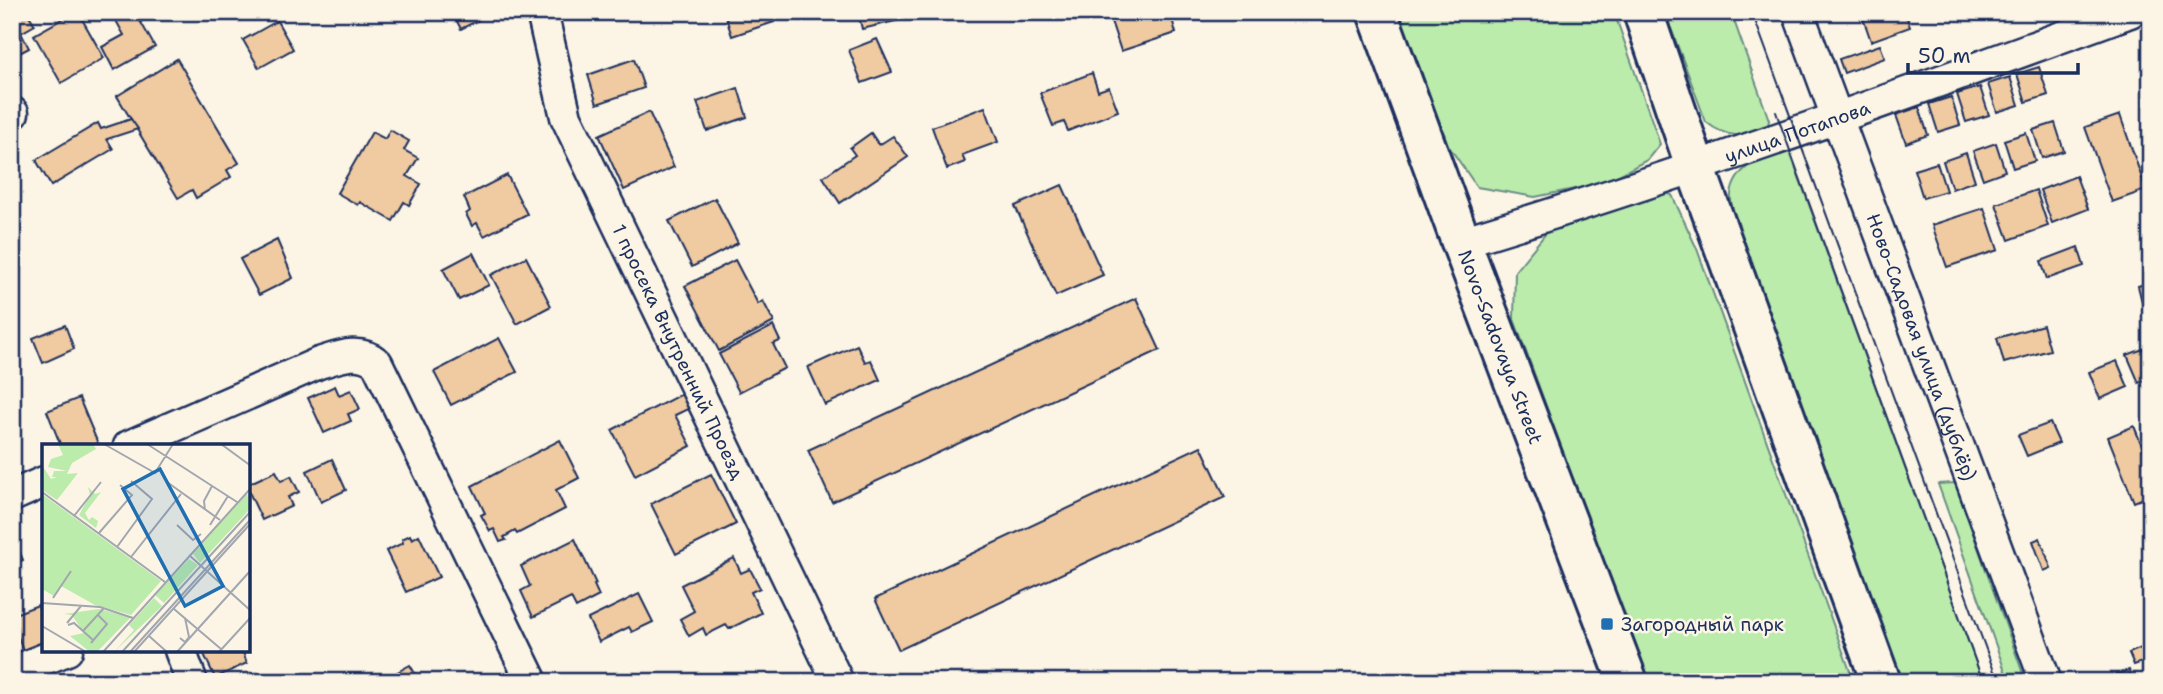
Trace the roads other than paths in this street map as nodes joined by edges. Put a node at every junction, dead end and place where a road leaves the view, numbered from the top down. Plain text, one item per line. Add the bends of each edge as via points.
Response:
1 (542, 12) edge
2 (1377, 12) edge
3 (1643, 12) edge
4 (1798, 12) edge
5 (2130, 12) edge
6 (1838, 119) junction
7 (1695, 166) junction
8 (1461, 242) junction
9 (134, 444) edge
10 (42, 483) edge
11 (12, 496) edge
12 (62, 652) edge
13 (181, 652) edge
14 (12, 672) edge
15 (192, 682) edge
16 (532, 682) edge
17 (838, 682) edge
18 (1628, 682) edge
19 (1881, 682) edge
20 (2046, 682) edge

1 - 17 street, 1 просека Внутренний Проезд via 566,117
2 - 8 main road, Novo-Sadovaya Street
3 - 7 main road
4 - 6 street, Ново-Садовая улица (дублёр)
5 - 6 street, улица Потапова
6 - 7 street, улица Потапова
6 - 20 street, Ново-Садовая улица (дублёр)
7 - 8 street, улица Потапова
7 - 19 main road
8 - 18 main road, Novo-Sadovaya Street
9 - 16 street via 319,363 342,356 369,356 377,363
10 - 11 street
12 - 14 street
13 - 15 street

